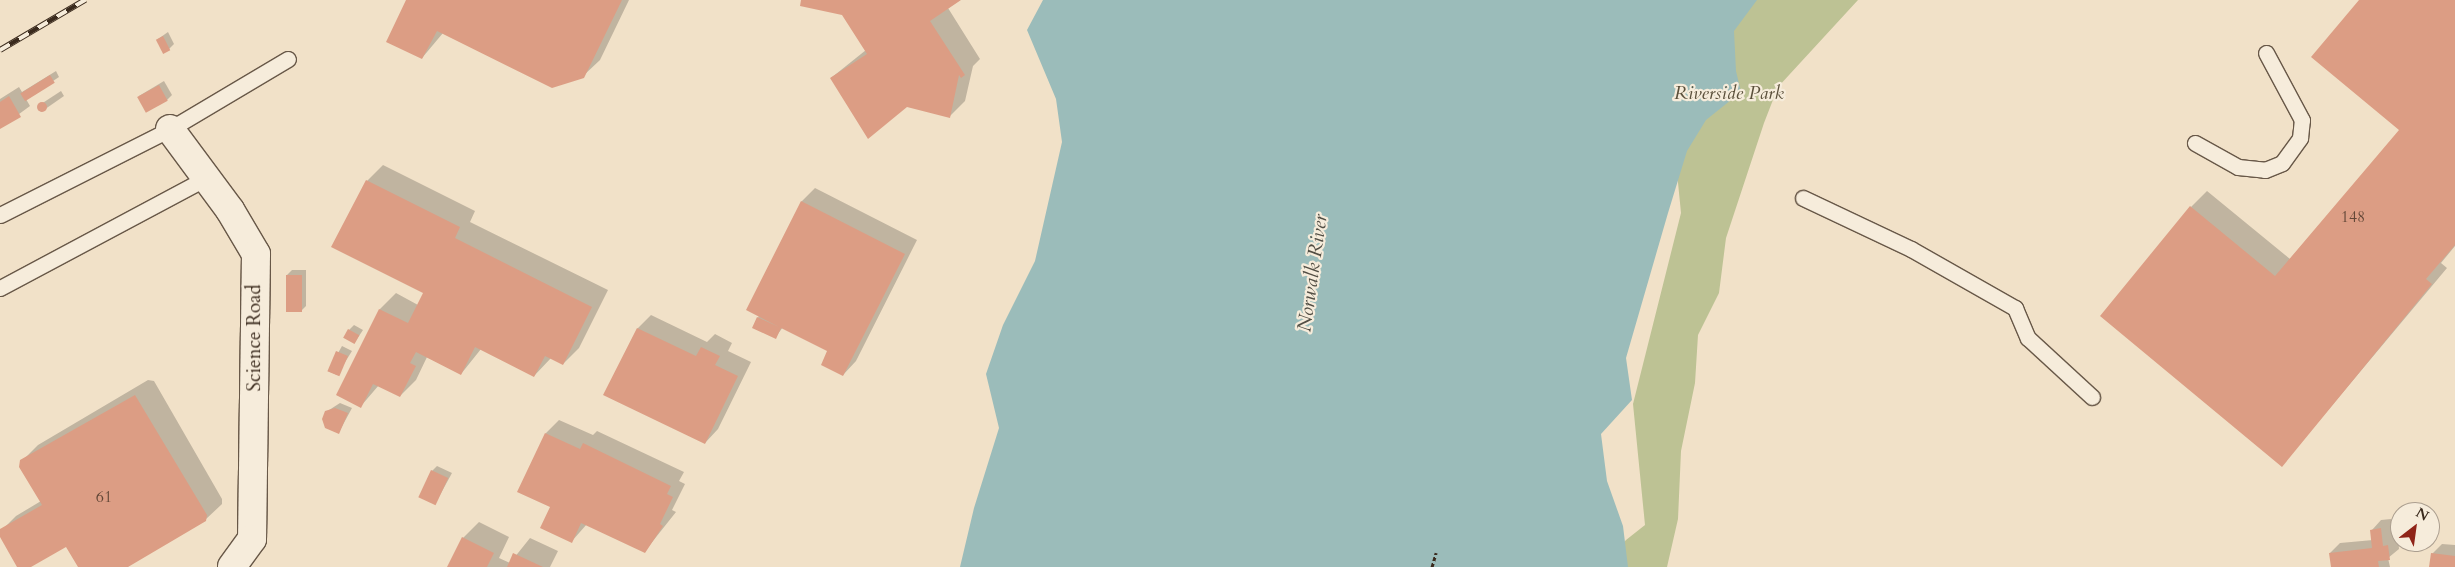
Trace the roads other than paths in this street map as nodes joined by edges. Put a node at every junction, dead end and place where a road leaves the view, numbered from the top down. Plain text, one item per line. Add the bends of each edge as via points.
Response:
1 (2266, 53) dead end
2 (288, 58) dead end
3 (170, 129) junction
4 (2195, 143) dead end
5 (206, 178) junction
6 (1803, 198) dead end
7 (0, 214) edge
8 (0, 288) edge
9 (2092, 397) dead end
10 (232, 567) edge

1 - 4 lane via 2302,120 2300,138 2282,163 2265,170 2238,167
2 - 3 lane
3 - 5 street, Science Road
3 - 7 lane
5 - 8 lane
5 - 10 street, Science Road via 256,254 252,539
6 - 9 lane via 1911,249 2014,308 2028,338

